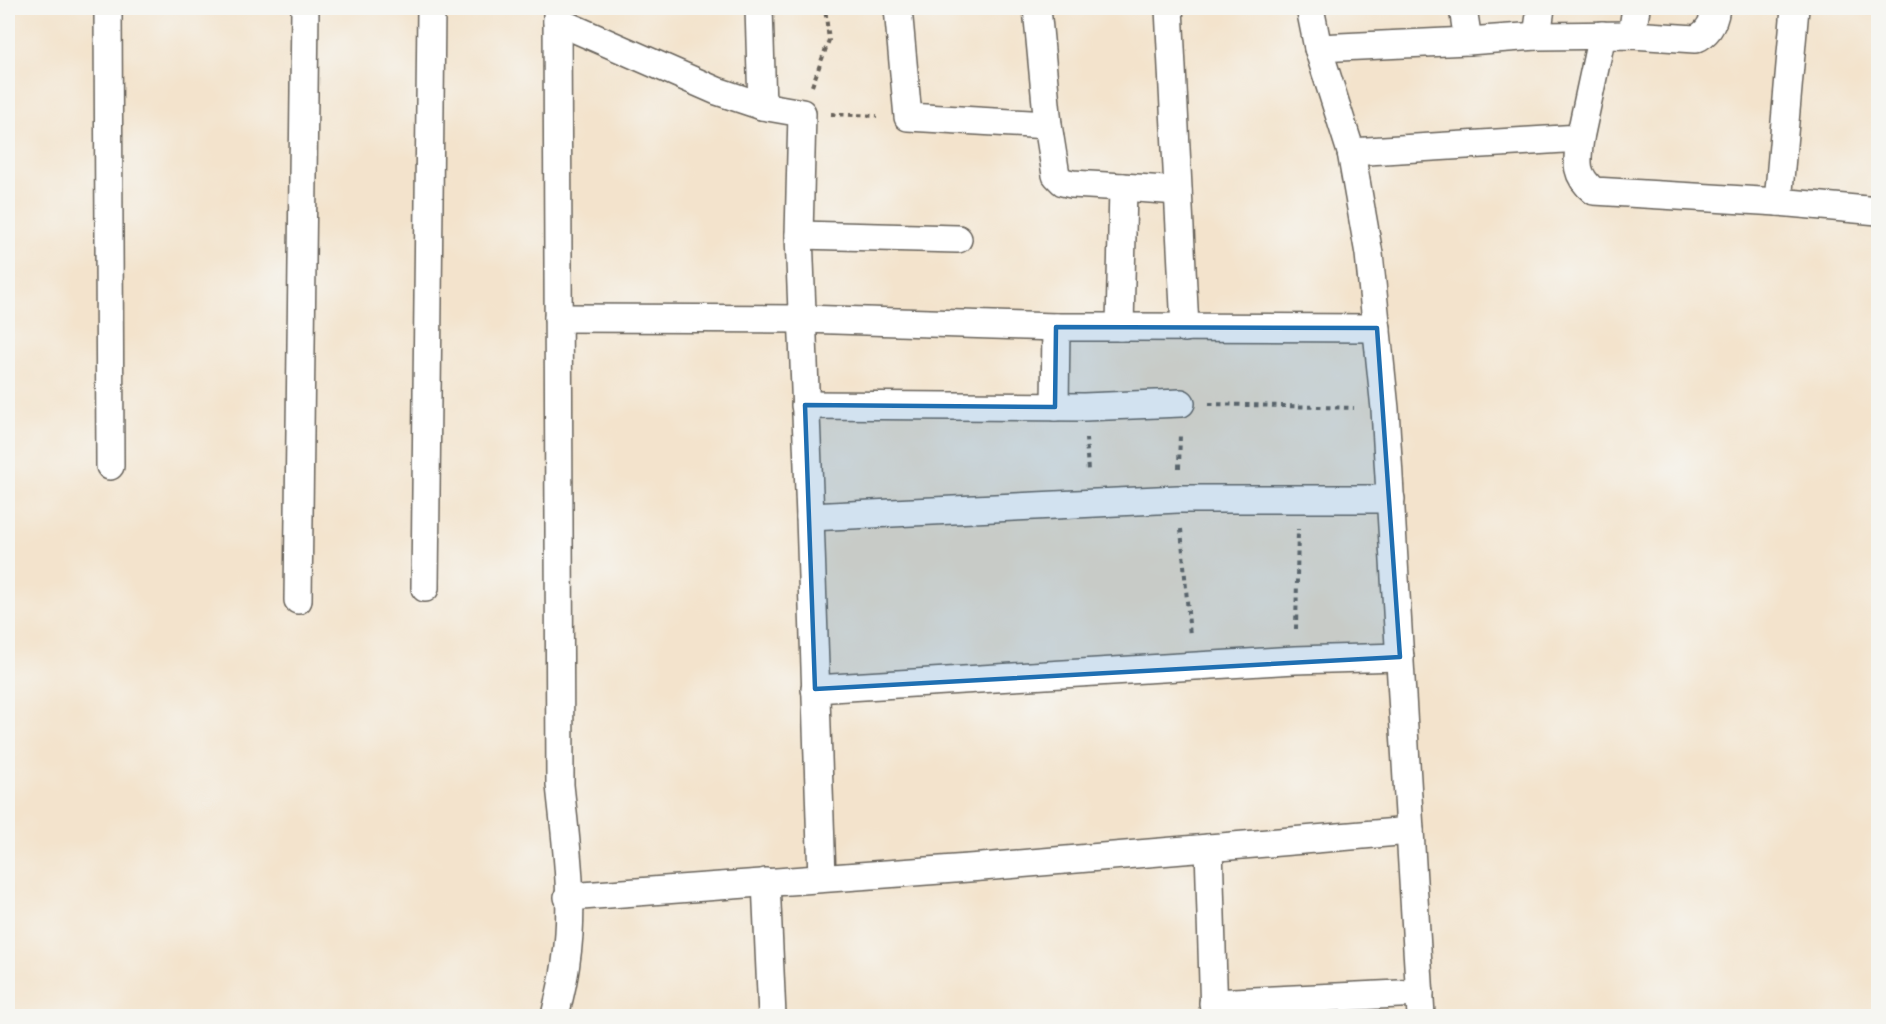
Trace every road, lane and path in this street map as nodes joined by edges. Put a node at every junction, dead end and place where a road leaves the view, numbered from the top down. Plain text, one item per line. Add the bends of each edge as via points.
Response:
1 (108, 8) edge
2 (305, 8) edge
3 (431, 8) edge
4 (759, 8) edge
5 (825, 8) edge
6 (898, 8) edge
7 (1037, 8) edge
8 (1169, 8) edge
9 (1310, 8) edge
10 (1462, 8) edge
11 (1541, 8) edge
12 (1636, 8) edge
13 (1716, 8) edge
14 (1795, 8) edge
15 (1878, 8) edge
16 (557, 14) edge
17 (1602, 35) junction
18 (1632, 35) junction
19 (1537, 36) junction
20 (1467, 41) junction
21 (1318, 48) junction
22 (1878, 89) edge
23 (762, 106) junction
24 (802, 113) junction
25 (908, 117) junction
26 (1048, 125) junction
27 (1580, 138) junction
28 (1351, 152) junction
29 (1123, 187) junction
30 (1178, 191) junction
31 (1778, 202) junction
32 (1878, 211) edge
33 (799, 235) junction
34 (958, 238) dead end
35 (558, 318) junction
36 (803, 320) junction
37 (1056, 327) junction
38 (1120, 327) junction
39 (1185, 328) junction
40 (1377, 328) junction
41 (1181, 404) junction
42 (805, 405) junction
43 (1055, 407) junction
44 (1084, 407) junction
45 (1385, 409) junction
46 (110, 466) dead end
47 (1299, 498) junction
48 (1178, 499) junction
49 (1391, 499) junction
50 (1089, 503) junction
51 (810, 518) junction
52 (425, 588) dead end
53 (298, 600) dead end
54 (1400, 657) junction
55 (1295, 660) junction
56 (1193, 667) junction
57 (815, 689) junction
58 (1410, 831) junction
59 (1209, 848) junction
60 (822, 878) junction
61 (766, 882) junction
62 (568, 897) junction
63 (1420, 1005) edge
64 (1213, 1010) edge
65 (555, 1017) edge
66 (772, 1017) edge

1 - 46 street
2 - 53 street
3 - 52 street
4 - 23 street
5 - 24 path via 829,40
6 - 25 street
7 - 26 street
8 - 30 street
9 - 21 street
10 - 20 street
11 - 19 street
12 - 18 street
13 - 18 street via 1711,26 1695,39
14 - 31 street
15 - 22 path
16 - 23 street via 717,92
16 - 35 street
17 - 18 street
17 - 19 street
17 - 27 street
19 - 20 street
20 - 21 street
21 - 28 street
23 - 24 street
24 - 25 path
24 - 33 street
25 - 26 street
26 - 29 street via 1053,166 1063,182
27 - 28 street
27 - 31 street via 1580,175 1594,191
28 - 40 street
29 - 30 street
29 - 38 street
30 - 39 street
31 - 32 street
33 - 34 street
33 - 36 street
35 - 36 street
35 - 62 street via 560,786
36 - 37 street
36 - 42 street
37 - 38 street
37 - 43 street
38 - 39 street
39 - 40 street
40 - 45 street
41 - 44 street
41 - 45 path
41 - 48 path
42 - 43 street
42 - 51 street
43 - 44 street
44 - 50 path
45 - 49 street
47 - 48 street
47 - 49 street
47 - 55 path
48 - 50 street
48 - 56 path
49 - 54 street
50 - 51 street
51 - 57 street
54 - 55 street
54 - 58 street
55 - 56 street
56 - 57 street
57 - 60 street
58 - 59 street
58 - 63 street
59 - 60 street
59 - 64 street
60 - 61 street
61 - 62 street
61 - 66 street
62 - 65 street via 566,962
63 - 64 street

